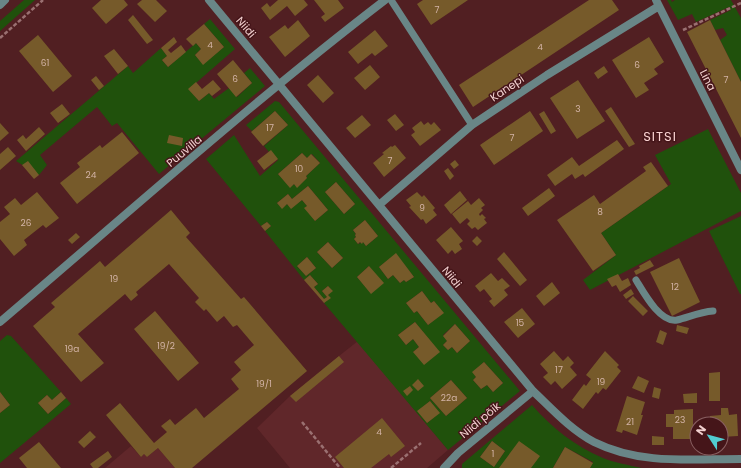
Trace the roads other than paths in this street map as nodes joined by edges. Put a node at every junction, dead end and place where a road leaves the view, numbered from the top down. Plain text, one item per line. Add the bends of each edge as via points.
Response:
1 (5, 0) edge
2 (209, 0) edge
3 (384, 0) edge
4 (391, 0) edge
5 (657, 3) edge
6 (0, 5) edge
7 (279, 84) junction
8 (472, 125) junction
9 (741, 170) edge
10 (379, 205) junction
11 (636, 280) dead end
12 (713, 311) dead end
13 (0, 322) edge
14 (533, 391) junction
15 (741, 459) edge
16 (444, 468) edge

1 - 6 street
2 - 7 street, Niidi
3 - 7 street, Puuvilla
4 - 8 lane
5 - 8 street, Kanepi
5 - 9 street, Lina
7 - 10 street, Niidi
7 - 13 street, Puuvilla
8 - 10 street, Kanepi
10 - 14 street, Niidi
11 - 12 lane via 652,305 662,316 670,320
14 - 15 street, Niidi via 575,429 594,442 628,454 654,459
14 - 16 street, Niidi põik via 458,453

